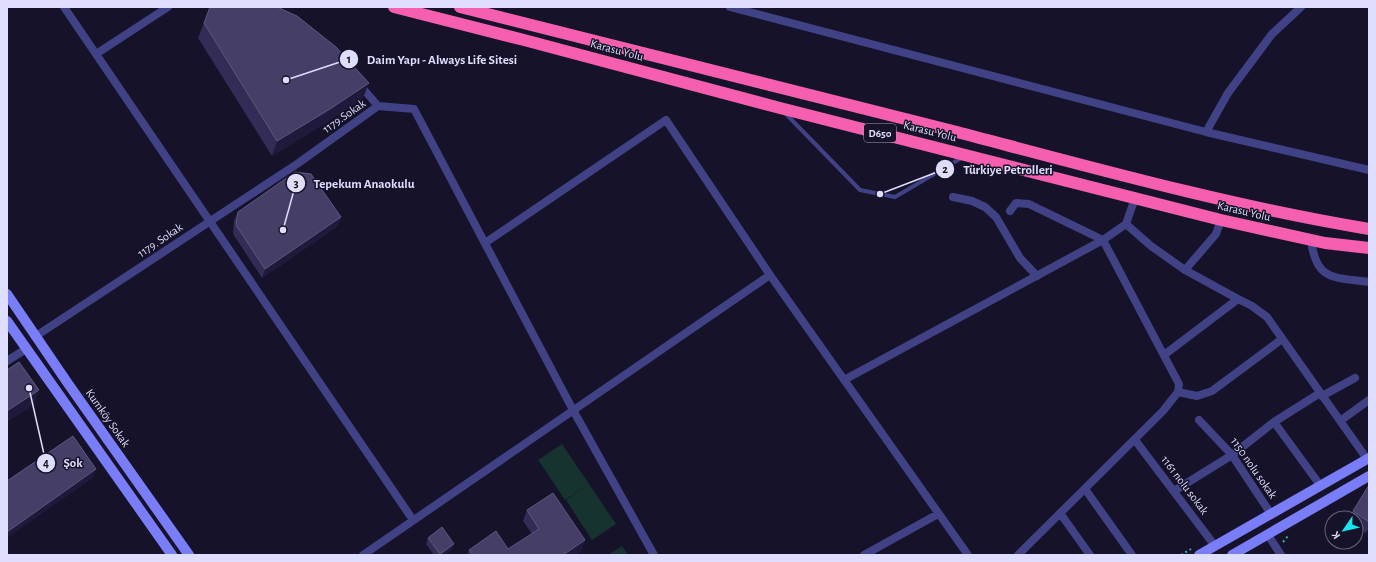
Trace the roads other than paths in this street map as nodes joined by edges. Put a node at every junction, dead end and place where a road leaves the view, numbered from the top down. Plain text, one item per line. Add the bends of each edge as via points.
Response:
1 (64, 7) edge
2 (168, 7) edge
3 (394, 7) edge
4 (460, 7) edge
5 (730, 7) edge
6 (1301, 7) edge
7 (96, 54) junction
8 (355, 79) edge
9 (378, 106) junction
10 (780, 108) junction
11 (1206, 132) junction
12 (967, 155) junction
13 (297, 164) joint
14 (1369, 170) edge
15 (953, 198) dead end
16 (1135, 198) junction
17 (1010, 211) dead end
18 (1221, 220) junction
19 (211, 221) junction
20 (1126, 224) junction
21 (1369, 229) edge
22 (1103, 240) junction
23 (1311, 240) junction
24 (485, 242) junction
25 (1369, 248) edge
26 (1185, 270) junction
27 (770, 275) junction
28 (1037, 276) junction
29 (1369, 282) edge
30 (7, 294) edge
31 (1238, 299) junction
32 (7, 321) edge
33 (36, 336) junction
34 (1282, 339) junction
35 (26, 349) junction
36 (1164, 355) junction
37 (7, 361) edge
38 (1355, 378) dead end
39 (844, 380) junction
40 (1178, 392) junction
41 (1321, 395) junction
42 (1369, 400) edge
43 (573, 410) junction
44 (1199, 420) dead end
45 (1340, 421) junction
46 (1274, 422) junction
47 (1135, 440) junction
48 (1232, 455) junction
49 (1368, 458) edge
50 (1369, 476) edge
51 (1320, 485) junction
52 (1085, 489) junction
53 (1174, 491) junction
54 (1060, 512) junction
55 (938, 514) junction
56 (1271, 514) junction
57 (413, 520) junction
58 (1268, 535) junction
59 (1215, 546) junction
60 (172, 555) edge
61 (189, 555) edge
62 (363, 555) edge
63 (654, 555) edge
64 (864, 555) edge
65 (968, 555) edge
66 (1018, 555) edge
67 (1090, 555) edge
68 (1132, 555) edge
69 (1199, 555) edge
70 (1232, 555) edge
71 (1281, 555) edge

1 - 7 street
2 - 7 street
3 - 10 highway, Karasu Yolu / D650
4 - 21 highway via 1172,188
5 - 11 street
6 - 11 street via 1272,34 1228,92
7 - 19 street
8 - 9 street, 1179.Sokak
9 - 13 street, 1179.Sokak
9 - 24 street via 414,109
10 - 12 highway, Karasu Yolu / D650
10 - 12 lane via 860,190 895,197
11 - 14 street
12 - 16 highway, Karasu Yolu / D650
13 - 19 street, 1179. Sokak
15 - 28 street via 972,201 986,207 996,217 1020,258
16 - 18 highway, Karasu Yolu / D650
16 - 20 street
17 - 22 street via 1016,203 1029,204
18 - 23 highway, Karasu Yolu / D650
18 - 26 street via 1216,234
19 - 33 street, 1179. Sokak
19 - 57 street
20 - 22 street
20 - 26 street
22 - 28 street
22 - 36 street
23 - 25 highway, Karasu Yolu / D650
23 - 29 street via 1313,255 1324,273 1337,278
24 - 27 street via 666,120
24 - 43 street
26 - 31 street
27 - 39 street
27 - 43 street
28 - 39 street
30 - 33 main road, Kumköy Sokak
31 - 34 street via 1266,317
31 - 36 street
32 - 35 main road
33 - 61 main road, Kumköy Sokak
34 - 40 street via 1212,390 1197,396
34 - 41 street
35 - 37 street
35 - 60 main road
36 - 40 street via 1179,384
38 - 41 street
39 - 55 street
40 - 47 street
41 - 45 street
41 - 46 street
42 - 45 street
43 - 57 street
43 - 63 street
44 - 48 street, 1150 nolu sokak
45 - 49 street
46 - 48 street
46 - 51 street
47 - 52 street
47 - 53 street, 1161 nolu sokak
48 - 53 street
48 - 56 street, 1150 nolu sokak
49 - 51 main road
50 - 58 main road
51 - 56 main road
52 - 54 street
52 - 68 street
53 - 59 street, 1161 nolu sokak
54 - 66 street
54 - 67 street
55 - 64 street
55 - 65 street
56 - 59 main road
57 - 62 street
58 - 70 main road
58 - 71 street
59 - 69 main road

